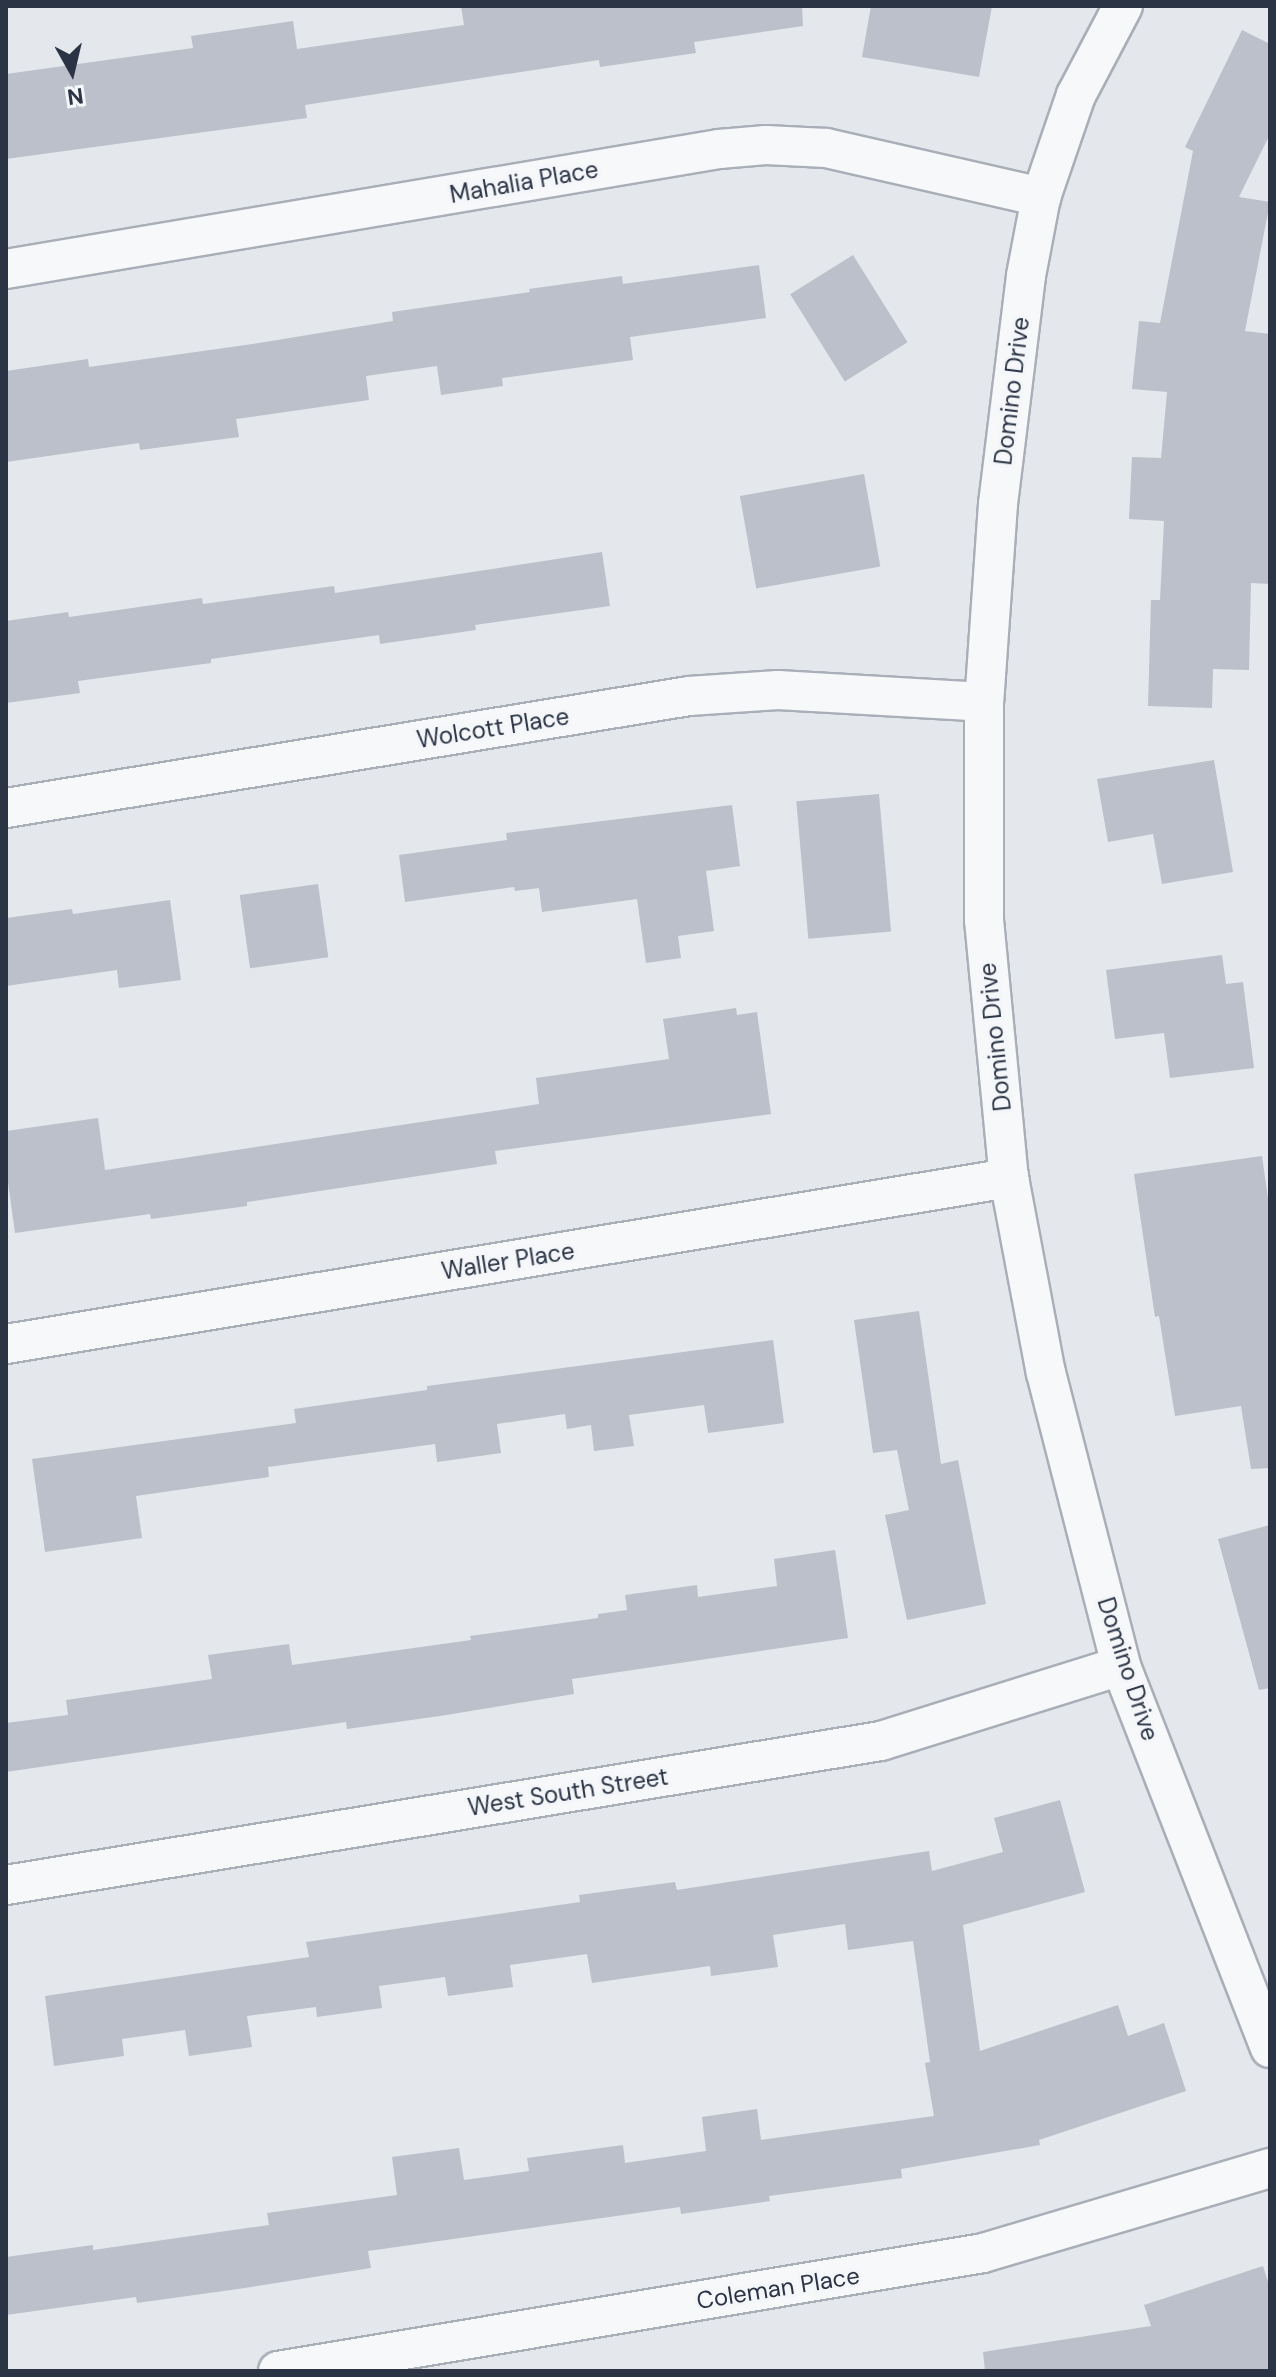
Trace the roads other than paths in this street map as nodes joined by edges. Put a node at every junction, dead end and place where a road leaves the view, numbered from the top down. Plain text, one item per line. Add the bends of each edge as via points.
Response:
1 (1123, 6) edge
2 (1041, 197) junction
3 (6, 269) edge
4 (984, 702) junction
5 (6, 808) edge
6 (1009, 1178) junction
7 (6, 1344) edge
8 (1121, 1666) junction
9 (6, 1885) edge
10 (1270, 2048) edge
11 (1270, 2168) edge
12 (278, 2371) edge

1 - 2 street, Domino Drive via 1076,95
2 - 3 street, Mahalia Place via 826,148 766,145
2 - 4 street, Domino Drive via 998,504
4 - 5 street, Wolcott Place via 778,690 689,696
4 - 6 street, Domino Drive via 984,920
6 - 7 street, Waller Place
6 - 8 street, Domino Drive via 1046,1373
8 - 9 street, West South Street via 881,1741
8 - 10 street, Domino Drive
11 - 12 street, Coleman Place via 983,2253

